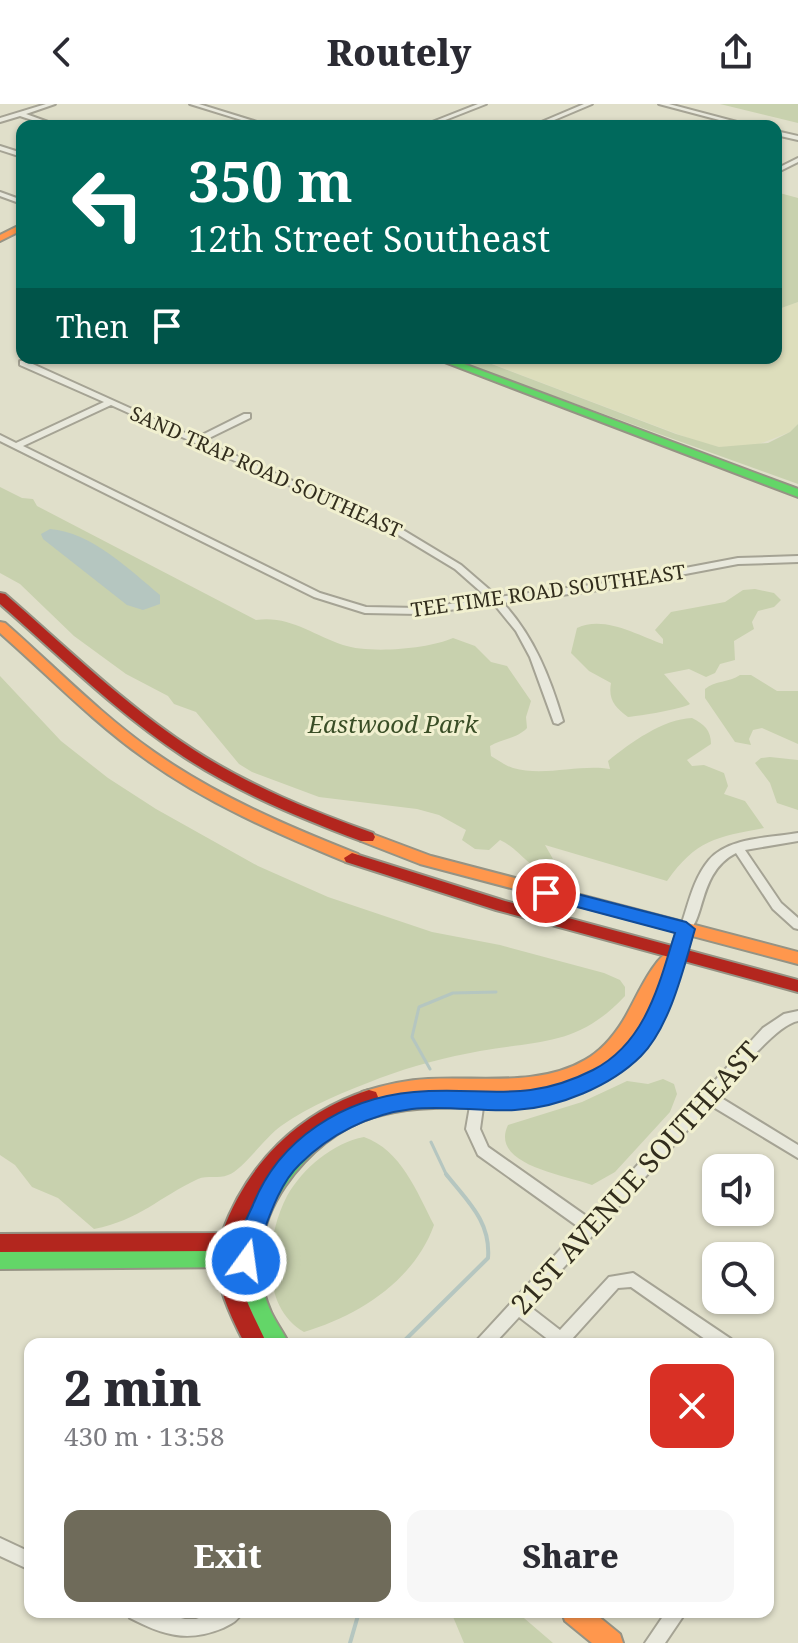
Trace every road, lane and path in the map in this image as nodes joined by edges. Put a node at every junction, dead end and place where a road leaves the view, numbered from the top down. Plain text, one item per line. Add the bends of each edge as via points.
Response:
1 (52, 104) edge
2 (193, 104) edge
3 (483, 104) edge
4 (589, 104) edge
5 (662, 104) edge
6 (20, 114) junction
7 (721, 119) joint
8 (0, 120) edge
9 (38, 120) edge
10 (247, 120) edge
11 (441, 120) edge
12 (550, 120) edge
13 (725, 120) edge
14 (25, 364) edge
15 (455, 364) edge
16 (111, 402) junction
17 (247, 416) dead end
18 (0, 438) edge
19 (196, 441) junction
20 (16, 446) junction
21 (798, 493) edge
22 (798, 559) edge
23 (0, 597) edge
24 (497, 600) junction
25 (0, 626) edge
26 (558, 721) dead end
27 (798, 837) edge
28 (739, 849) junction
29 (798, 925) edge
30 (686, 929) junction
31 (676, 953) junction
32 (798, 958) edge
33 (798, 986) edge
34 (794, 1017) edge
35 (478, 1094) junction
36 (709, 1098) junction
37 (798, 1152) edge
38 (591, 1228) junction
39 (231, 1242) junction
40 (249, 1242) junction
41 (0, 1243) edge
42 (227, 1259) junction
43 (0, 1260) edge
44 (246, 1261) junction
45 (518, 1307) junction
46 (253, 1338) edge
47 (274, 1338) edge
48 (490, 1338) edge
49 (559, 1338) edge
50 (567, 1338) edge
51 (716, 1338) edge
52 (0, 1547) edge
53 (24, 1558) edge
54 (148, 1618) edge
55 (225, 1618) edge
56 (581, 1618) edge
57 (673, 1618) edge
58 (611, 1643) edge
59 (654, 1643) edge

1 - 6 street
2 - 10 street
3 - 11 street
4 - 12 street
5 - 7 street
6 - 8 street
6 - 9 street
7 - 13 street
14 - 16 street, SAND TRAP ROAD SOUTHEAST
15 - 21 street
16 - 19 street, SAND TRAP ROAD SOUTHEAST
16 - 20 street
17 - 19 street
18 - 20 street, TEE TIME ROAD SOUTHEAST
19 - 24 street, SAND TRAP ROAD SOUTHEAST via 400,532 456,565
20 - 24 street, TEE TIME ROAD SOUTHEAST via 335,602 400,612
22 - 24 street, TEE TIME ROAD SOUTHEAST via 738,561
23 - 30 street via 165,737 258,793 426,860
24 - 26 street, SAND TRAP ROAD SOUTHEAST via 540,660
25 - 31 street via 127,740 257,819 407,879
27 - 28 street
28 - 29 street via 777,906
28 - 30 street via 715,861
30 - 31 street
30 - 32 street
31 - 33 street
31 - 35 street via 655,974 638,1013 608,1053 536,1085
34 - 36 street, 21ST AVENUE SOUTHEAST via 768,1032
35 - 38 street via 473,1129 483,1151
35 - 39 street via 427,1086 392,1091 365,1097 314,1121 290,1138 256,1180
35 - 40 street via 390,1104 336,1123 291,1159 272,1184
36 - 37 street
36 - 38 street, 21ST AVENUE SOUTHEAST
38 - 45 street, 21ST AVENUE SOUTHEAST
39 - 40 street
39 - 41 street
39 - 42 street
40 - 44 street
42 - 43 street
42 - 44 street
42 - 46 street
44 - 47 street via 258,1312
45 - 48 street, 21ST AVENUE SOUTHEAST
45 - 49 street
50 - 51 street via 614,1282 633,1280
52 - 53 street
54 - 55 street via 191,1631
56 - 58 street
57 - 59 street

